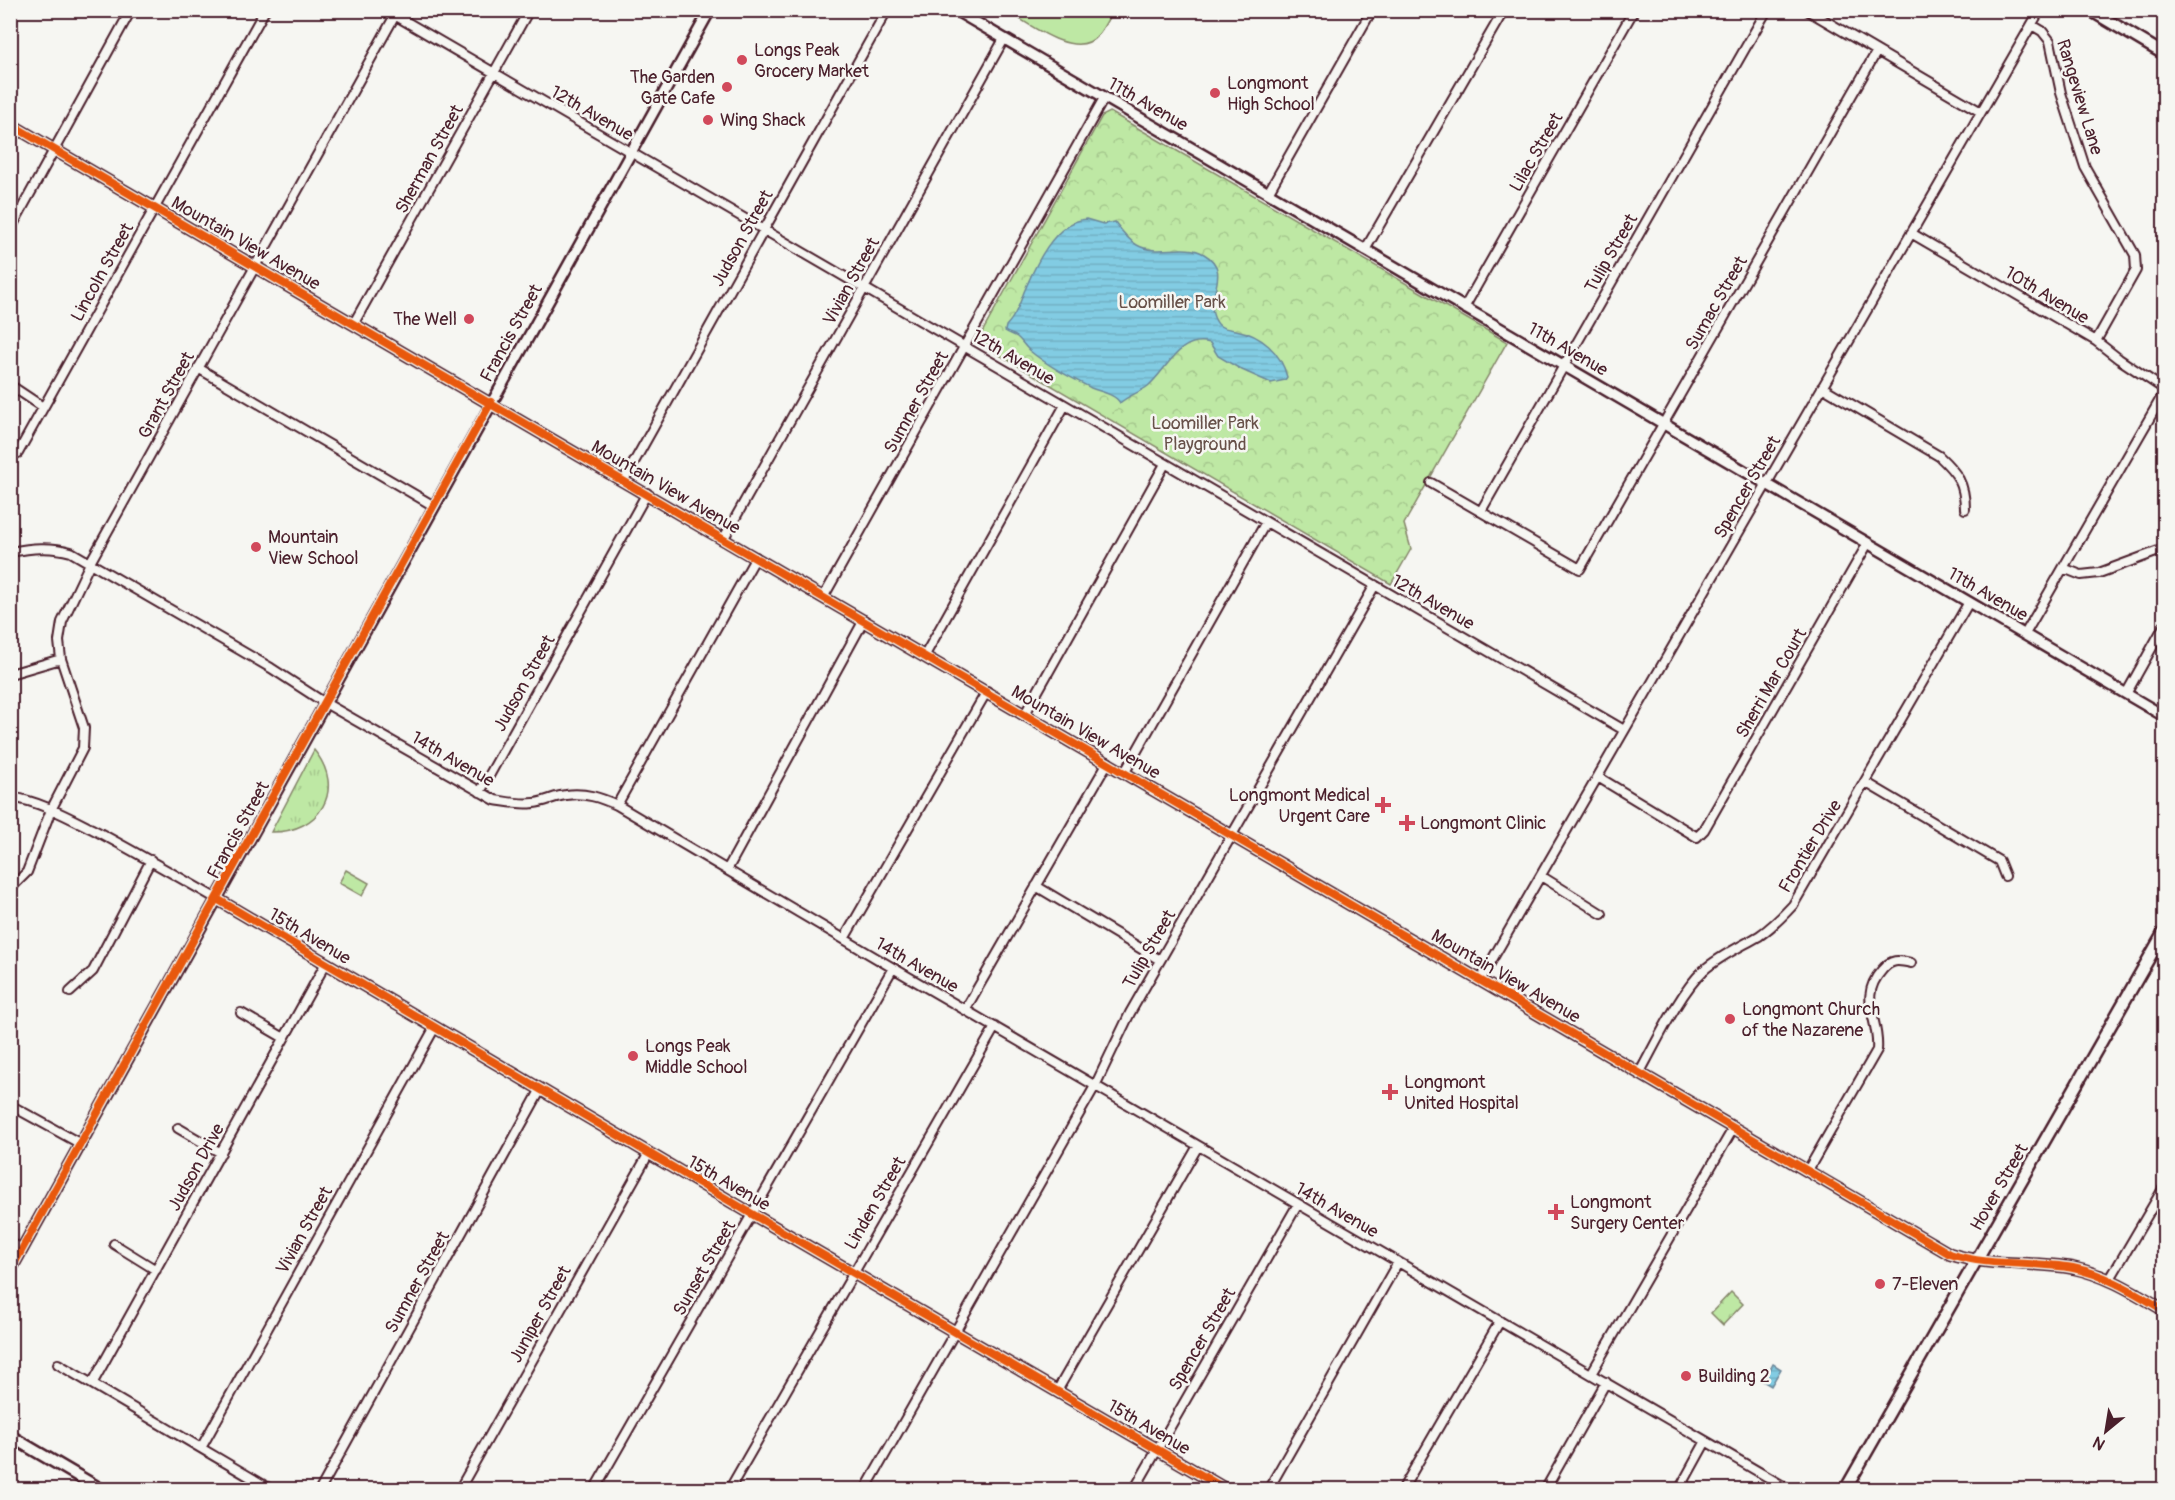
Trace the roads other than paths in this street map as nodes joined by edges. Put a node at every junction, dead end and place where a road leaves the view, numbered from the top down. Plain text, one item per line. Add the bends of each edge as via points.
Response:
1 (131, 10) edge
2 (265, 10) edge
3 (386, 10) edge
4 (529, 10) edge
5 (710, 10) edge
6 (887, 10) edge
7 (955, 10) edge
8 (1372, 10) edge
9 (1504, 10) edge
10 (1634, 10) edge
11 (1767, 10) edge
12 (1807, 10) edge
13 (2040, 10) edge
14 (2090, 10) edge
15 (396, 13) edge
16 (2032, 25) junction
17 (1004, 39) junction
18 (1877, 51) junction
19 (2164, 54) edge
20 (495, 74) junction
21 (1104, 98) junction
22 (1981, 112) junction
23 (10, 124) edge
24 (56, 150) junction
25 (630, 152) junction
26 (1268, 194) junction
27 (155, 208) junction
28 (10, 230) edge
29 (764, 230) junction
30 (1911, 233) junction
31 (1365, 250) junction
32 (255, 265) junction
33 (864, 288) junction
34 (1464, 308) junction
35 (354, 323) junction
36 (2096, 341) junction
37 (965, 347) junction
38 (1565, 366) junction
39 (198, 368) junction
40 (10, 385) edge
41 (1822, 387) junction
42 (2164, 391) edge
43 (491, 402) junction
44 (1065, 405) junction
45 (43, 407) junction
46 (1664, 424) junction
47 (18, 453) dead end
48 (1166, 464) junction
49 (624, 480) junction
50 (1431, 483) dead end
51 (1766, 484) junction
52 (647, 493) junction
53 (434, 506) junction
54 (1965, 509) dead end
55 (1481, 512) junction
56 (1266, 522) junction
57 (724, 538) junction
58 (1868, 543) junction
59 (2164, 549) edge
60 (10, 552) edge
61 (756, 557) junction
62 (90, 561) junction
63 (2063, 568) junction
64 (1375, 585) junction
65 (824, 596) junction
66 (1969, 602) junction
67 (864, 620) junction
68 (2164, 626) edge
69 (2025, 634) junction
70 (925, 656) junction
71 (61, 659) junction
72 (10, 674) edge
73 (987, 691) junction
74 (2126, 694) junction
75 (325, 703) junction
76 (1025, 714) junction
77 (2164, 716) edge
78 (1624, 730) junction
79 (1108, 762) junction
80 (1125, 772) junction
81 (1598, 777) junction
82 (1865, 782) junction
83 (480, 792) junction
84 (10, 797) edge
85 (617, 805) junction
86 (51, 810) junction
87 (1233, 835) junction
88 (151, 860) junction
89 (727, 870) junction
90 (1541, 876) junction
91 (2005, 876) dead end
92 (1036, 886) junction
93 (10, 889) edge
94 (217, 899) junction
95 (1602, 914) dead end
96 (2164, 932) edge
97 (844, 939) junction
98 (2160, 952) edge
99 (1160, 960) junction
100 (326, 963) junction
101 (1911, 963) dead end
102 (893, 968) junction
103 (1481, 979) junction
104 (70, 992) dead end
105 (965, 1010) junction
106 (241, 1013) dead end
107 (435, 1027) junction
108 (995, 1027) junction
109 (284, 1038) junction
110 (1640, 1072) junction
111 (1095, 1086) junction
112 (541, 1089) junction
113 (10, 1105) edge
114 (1734, 1127) junction
115 (178, 1128) dead end
116 (81, 1144) junction
117 (1198, 1146) junction
118 (221, 1153) junction
119 (649, 1153) junction
120 (1808, 1170) junction
121 (2164, 1187) edge
122 (1298, 1204) junction
123 (752, 1214) junction
124 (10, 1243) edge
125 (114, 1244) dead end
126 (23, 1249) junction
127 (1976, 1260) junction
128 (1398, 1262) junction
129 (156, 1270) junction
130 (10, 1271) edge
131 (853, 1272) junction
132 (2110, 1279) junction
133 (2164, 1310) edge
134 (1500, 1321) junction
135 (955, 1332) junction
136 (58, 1364) dead end
137 (1591, 1374) junction
138 (1606, 1382) junction
139 (92, 1384) junction
140 (1057, 1391) junction
141 (10, 1436) edge
142 (1706, 1442) junction
143 (201, 1448) junction
144 (1157, 1449) junction
145 (102, 1490) edge
146 (272, 1490) edge
147 (320, 1490) edge
148 (459, 1490) edge
149 (594, 1490) edge
150 (729, 1490) edge
151 (865, 1490) edge
152 (1134, 1490) edge
153 (1227, 1490) edge
154 (1268, 1490) edge
155 (1402, 1490) edge
156 (1545, 1490) edge
157 (1679, 1490) edge
158 (1790, 1490) edge
159 (1845, 1490) edge

1 - 24 street
2 - 27 street, Lincoln Street
3 - 15 street, 12th Avenue
4 - 20 street, Sherman Street
5 - 25 street, Francis Street
6 - 29 street, Judson Street
7 - 17 street, 11th Avenue
8 - 26 street
9 - 31 street
10 - 34 street, Lilac Street
11 - 38 street, Tulip Street
12 - 18 street
13 - 16 street, Spencer Street
14 - 19 main road
15 - 20 street, 12th Avenue
15 - 32 street, Grant Street
16 - 22 street, Spencer Street
16 - 36 street, Rangeview Lane via 2050,41 2061,93 2085,166 2137,263
17 - 21 street, 11th Avenue
17 - 33 street, Vivian Street
18 - 22 street
18 - 46 street, Sumac Street
20 - 25 street, 12th Avenue
20 - 35 street, Sherman Street
21 - 26 street, 11th Avenue
21 - 37 street, Sumner Street
22 - 30 street, Spencer Street
23 - 24 street, Mountain View Avenue
24 - 27 street, Mountain View Avenue
24 - 28 street
25 - 29 street, 12th Avenue
25 - 43 street, Francis Street
26 - 31 street, 11th Avenue
27 - 32 street, Mountain View Avenue
27 - 45 street, Lincoln Street
29 - 33 street, 12th Avenue
29 - 49 street, Judson Street
30 - 36 street, 10th Avenue
30 - 41 street, Spencer Street
31 - 34 street, 11th Avenue
32 - 35 street, Mountain View Avenue
32 - 39 street, Grant Street
33 - 37 street, 12th Avenue
33 - 57 street, Vivian Street
34 - 38 street, 11th Avenue
35 - 43 street, Mountain View Avenue
36 - 42 street, 10th Avenue
37 - 44 street, 12th Avenue
37 - 65 street, Sumner Street
38 - 46 street, 11th Avenue
38 - 55 street, Tulip Street
39 - 53 street
39 - 62 street, Grant Street
40 - 45 street
41 - 51 street, Spencer Street
41 - 54 street via 1939,456 1965,490
42 - 63 street
43 - 49 street, Mountain View Avenue
43 - 53 street, Francis Street
44 - 48 street, 12th Avenue
44 - 70 street
45 - 47 street, Lincoln Street
46 - 51 street, 11th Avenue
46 - 55 street, Sumac Street via 1580,569
48 - 56 street, 12th Avenue
48 - 76 street
49 - 52 street, Mountain View Avenue
50 - 55 street
51 - 58 street, 11th Avenue
51 - 78 street, Spencer Street
52 - 57 street, Mountain View Avenue
52 - 83 street, Judson Street
53 - 75 street, Francis Street
56 - 64 street, 12th Avenue
56 - 80 street
57 - 61 street, Mountain View Avenue
58 - 66 street, 11th Avenue
58 - 81 street, Sherri Mar Court via 1697,837
59 - 63 street via 2099,573 2081,575
60 - 62 street, 14th Avenue via 56,548
61 - 65 street, Mountain View Avenue
61 - 85 street
62 - 71 street, Grant Street via 62,622
62 - 75 street, 14th Avenue
63 - 69 street
64 - 78 street, 12th Avenue
64 - 87 street, Tulip Street
65 - 67 street, Mountain View Avenue
66 - 69 street, 11th Avenue
66 - 82 street, Frontier Drive
67 - 70 street, Mountain View Avenue
67 - 89 street
68 - 74 street
69 - 74 street, 11th Avenue
70 - 73 street, Mountain View Avenue
71 - 72 street
71 - 86 street, Grant Street via 84,728 83,748
73 - 76 street, Mountain View Avenue
73 - 97 street
74 - 77 street, 11th Avenue
75 - 83 street, 14th Avenue
75 - 94 street, Francis Street
76 - 79 street, Mountain View Avenue
78 - 81 street, Spencer Street
79 - 80 street, Mountain View Avenue
79 - 92 street
80 - 87 street, Mountain View Avenue
81 - 90 street, Spencer Street
82 - 91 street via 1999,861
82 - 110 street, Frontier Drive via 1793,905 1770,928 1702,972 1687,990
83 - 85 street, 14th Avenue via 514,804 584,794
84 - 86 street, 15th Avenue
85 - 89 street, 14th Avenue
86 - 88 street, 15th Avenue
86 - 93 street, Grant Street via 27,872
87 - 99 street, Tulip Street
87 - 103 street, Mountain View Avenue
88 - 94 street, 15th Avenue
88 - 104 street via 93,971
89 - 97 street, 14th Avenue
90 - 95 street
90 - 103 street, Spencer Street
92 - 99 street
92 - 105 street
94 - 100 street, 15th Avenue
94 - 116 street, Francis Street
96 - 98 main road, Hover Street
97 - 102 street, 14th Avenue
98 - 127 main road, Hover Street
99 - 111 street, Tulip Street
100 - 107 street, 15th Avenue
100 - 109 street, Judson Drive
101 - 120 street via 1888,962 1875,978 1869,999 1878,1040 1876,1050
102 - 105 street, 14th Avenue
102 - 123 street, Sunset Street
103 - 110 street, Mountain View Avenue
105 - 108 street, 14th Avenue
106 - 109 street
107 - 112 street, 15th Avenue
107 - 143 street, Vivian Street
108 - 111 street, 14th Avenue
108 - 131 street, Linden Street
109 - 118 street, Judson Drive
110 - 114 street, Mountain View Avenue
111 - 117 street, 14th Avenue
111 - 135 street, Tulip Street
112 - 119 street, 15th Avenue
112 - 147 street, Sumner Street
113 - 116 street
114 - 120 street, Mountain View Avenue
114 - 137 street
115 - 118 street
116 - 126 street, Francis Street
117 - 122 street, 14th Avenue
117 - 140 street
118 - 129 street, Judson Drive
119 - 123 street, 15th Avenue
119 - 148 street, Juniper Street
120 - 127 street, Mountain View Avenue via 1950,1254
121 - 132 street
122 - 128 street, 14th Avenue
122 - 144 street, Spencer Street
123 - 131 street, 15th Avenue
123 - 149 street, Sunset Street
124 - 126 street
125 - 129 street
126 - 130 street, Francis Street
127 - 132 street, Mountain View Avenue via 2073,1268
127 - 159 main road, Hover Street
128 - 134 street, 14th Avenue
128 - 154 street
129 - 139 street, Judson Drive
131 - 135 street, 15th Avenue
131 - 150 street, Linden Street
132 - 133 street, Mountain View Avenue
134 - 137 street, 14th Avenue
134 - 155 street
135 - 140 street, 15th Avenue
135 - 151 street, Tulip Street
136 - 139 street
137 - 138 street, 14th Avenue
138 - 142 street, 14th Avenue
138 - 156 street
139 - 143 street
140 - 144 street, 15th Avenue
141 - 145 main road
142 - 157 street
142 - 158 street, 14th Avenue
143 - 146 street
144 - 152 street, Spencer Street
144 - 153 street, 15th Avenue

